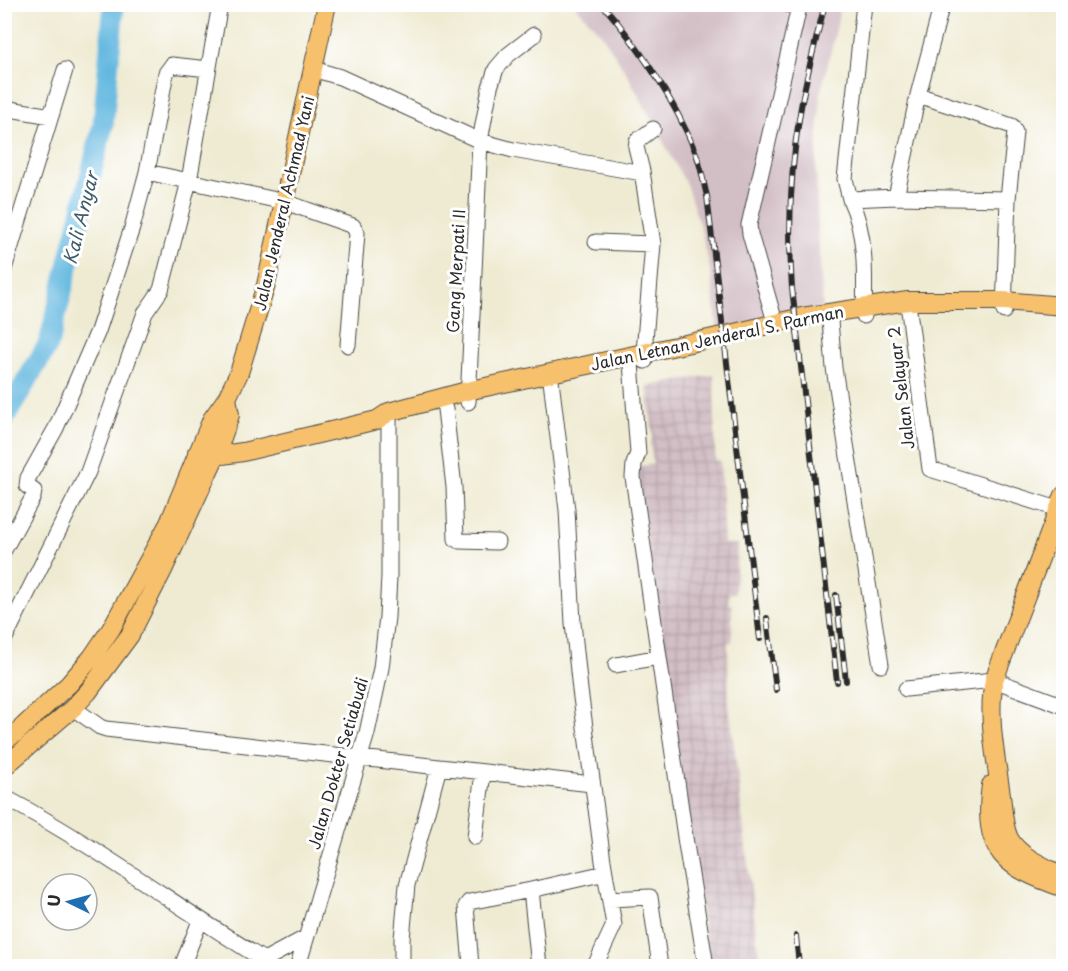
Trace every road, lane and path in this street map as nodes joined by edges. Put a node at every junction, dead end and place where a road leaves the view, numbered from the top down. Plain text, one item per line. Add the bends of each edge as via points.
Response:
1 (220, 4) edge
2 (327, 4) edge
3 (784, 4) edge
4 (864, 4) edge
5 (942, 4) edge
6 (534, 35) dead end
7 (208, 69) junction
8 (313, 69) junction
9 (65, 70) dead end
10 (918, 95) junction
11 (4, 108) edge
12 (51, 116) junction
13 (653, 129) dead end
14 (480, 141) junction
15 (147, 172) junction
16 (642, 173) junction
17 (189, 181) junction
18 (896, 197) junction
19 (850, 199) junction
20 (1008, 199) junction
21 (285, 202) junction
22 (596, 242) dead end
23 (653, 244) junction
24 (4, 269) edge
25 (1004, 306) junction
26 (1064, 306) edge
27 (864, 311) junction
28 (909, 311) junction
29 (1064, 316) edge
30 (830, 321) junction
31 (775, 322) junction
32 (348, 345) dead end
33 (640, 359) junction
34 (550, 377) junction
35 (468, 397) junction
36 (227, 398) junction
37 (446, 409) junction
38 (385, 418) junction
39 (197, 453) junction
40 (216, 455) junction
41 (1061, 502) edge
42 (497, 542) dead end
43 (4, 550) edge
44 (4, 640) edge
45 (658, 657) junction
46 (616, 665) dead end
47 (881, 665) dead end
48 (994, 680) junction
49 (906, 689) dead end
50 (1064, 706) edge
51 (73, 708) junction
52 (4, 741) edge
53 (360, 758) junction
54 (5, 764) edge
55 (439, 767) junction
56 (483, 772) junction
57 (592, 784) junction
58 (4, 796) edge
59 (475, 837) dead end
60 (1014, 856) junction
61 (605, 873) junction
62 (1064, 877) edge
63 (1064, 888) edge
64 (531, 890) junction
65 (610, 899) junction
66 (200, 921) junction
67 (305, 938) junction
68 (266, 963) edge
69 (182, 966) edge
70 (298, 966) edge
71 (402, 966) edge
72 (471, 966) edge
73 (539, 966) edge
74 (595, 966) edge
75 (660, 966) edge
76 (706, 966) edge

1 - 7 street
2 - 8 main road, Jalan Jenderal Achmad Yani
3 - 31 street via 799,7 749,225
4 - 19 street via 845,179
5 - 10 street
6 - 14 street, Gang Merpati II via 496,69
7 - 15 street via 172,65 166,73
7 - 17 street
8 - 14 street via 340,77
8 - 21 main road, Jalan Jenderal Achmad Yani
9 - 12 street
10 - 18 street
10 - 20 street via 1014,128
11 - 12 street
12 - 24 street
13 - 16 street via 636,144
14 - 16 street
14 - 35 street, Gang Merpati II
15 - 17 street
15 - 43 street via 98,331 56,428 28,478 28,488 34,494
16 - 23 street
17 - 21 street
17 - 44 street via 161,290 145,314 83,484
18 - 19 street
18 - 20 street
19 - 27 street via 858,216 863,246
20 - 25 street
21 - 32 street via 356,230
21 - 36 main road, Jalan Jenderal Achmad Yani via 262,302
22 - 23 street
23 - 33 street
25 - 26 main road, Jalan Letnan Jenderal S. Parman
25 - 27 main road, Jalan Letnan Jenderal S. Parman via 908,301
25 - 28 main road, Jalan Letnan Jenderal S. Parman
25 - 29 main road, Jalan Letnan Jenderal S. Parman
27 - 28 main road, Jalan Letnan Jenderal S. Parman
27 - 30 main road, Jalan Letnan Jenderal S. Parman
27 - 31 main road, Jalan Letnan Jenderal S. Parman
28 - 41 street, Jalan Selayar 2 via 930,469
30 - 33 main road, Jalan Letnan Jenderal S. Parman
30 - 47 street
31 - 33 main road, Jalan Letnan Jenderal S. Parman
33 - 34 main road, Jalan Letnan Jenderal S. Parman
33 - 45 street via 638,453 633,474
34 - 35 main road, Jalan Letnan Jenderal S. Parman
34 - 57 street via 567,510 573,623
35 - 37 main road, Jalan Letnan Jenderal S. Parman
35 - 38 main road, Jalan Letnan Jenderal S. Parman
36 - 39 main road, Jalan Jenderal Achmad Yani
36 - 40 main road, Jalan Jenderal Achmad Yani via 230,416
37 - 38 main road, Jalan Letnan Jenderal S. Parman
37 - 42 street via 456,539
38 - 40 main road, Jalan Letnan Jenderal S. Parman
38 - 53 street, Jalan Dokter Setiabudi via 387,617 381,668
39 - 40 main road, Jalan Letnan Jenderal S. Parman
39 - 52 main road, Jalan Jenderal Achmad Yani via 169,523 105,638 69,684
40 - 51 main road, Jalan Jenderal Achmad Yani via 130,635
41 - 48 main road
45 - 46 street
45 - 76 street
48 - 49 street
48 - 50 street
48 - 60 main road via 995,766
51 - 53 street via 106,729
51 - 54 main road, Jalan Jenderal Achmad Yani
53 - 55 street
53 - 67 street, Jalan Dokter Setiabudi
55 - 56 street
55 - 71 street via 407,885
56 - 57 street
56 - 59 street
57 - 61 street
58 - 66 street via 87,845
60 - 62 main road
60 - 63 main road
61 - 64 street
61 - 65 street
64 - 72 street via 467,903
64 - 73 street
65 - 74 street via 614,925
65 - 75 street via 650,897
66 - 68 street
66 - 69 street
67 - 68 street
67 - 70 street, Jalan Dokter Setiabudi

